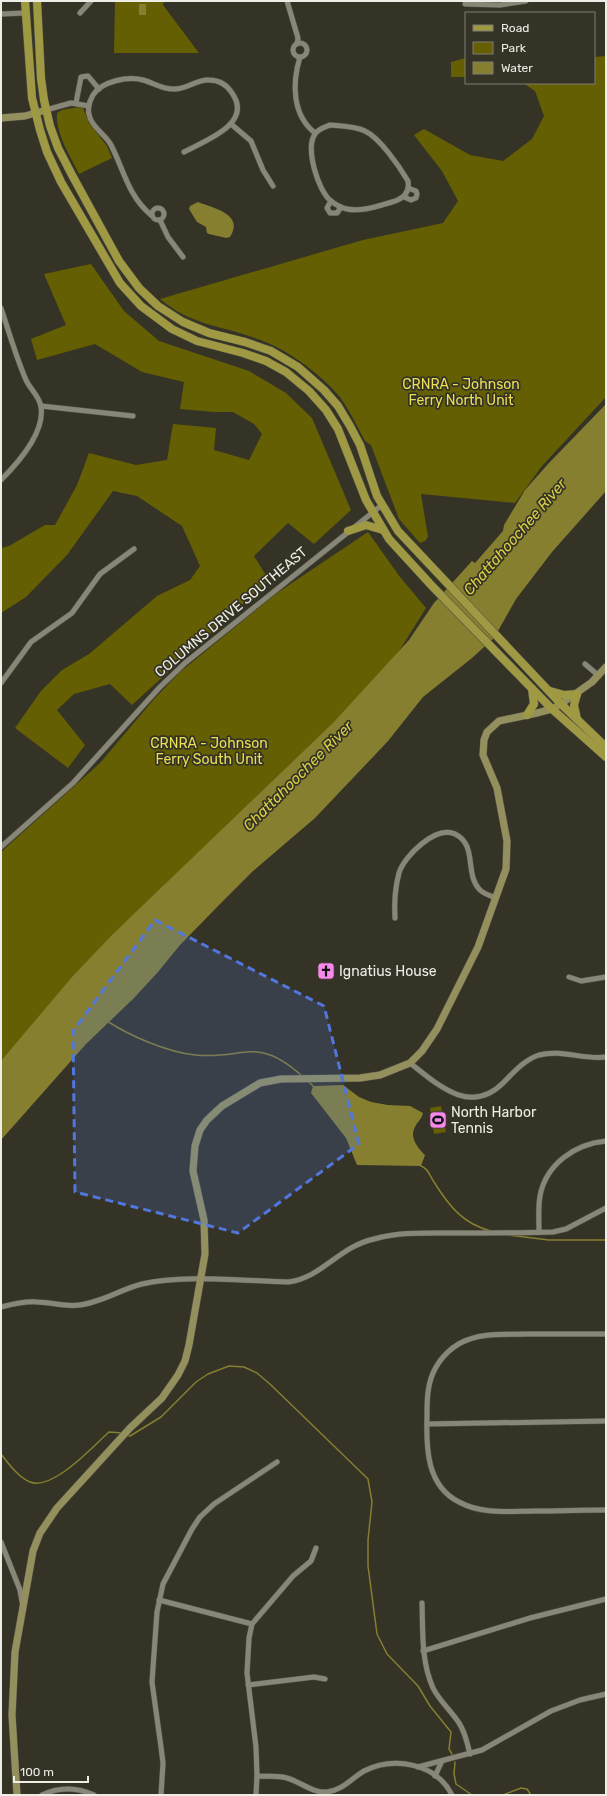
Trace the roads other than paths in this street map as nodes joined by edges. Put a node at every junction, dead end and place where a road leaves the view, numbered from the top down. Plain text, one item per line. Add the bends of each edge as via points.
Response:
1 (25, 1) edge
2 (38, 1) edge
3 (91, 1) edge
4 (287, 1) edge
5 (526, 1) edge
6 (465, 4) dead end
7 (26, 13) junction
8 (80, 13) dead end
9 (1, 14) edge
10 (297, 44) junction
11 (300, 58) junction
12 (99, 89) junction
13 (76, 103) junction
14 (89, 106) junction
15 (46, 110) junction
16 (34, 113) junction
17 (2, 119) edge
18 (231, 124) junction
19 (315, 133) junction
20 (184, 152) dead end
21 (273, 186) dead end
22 (408, 188) junction
23 (404, 197) junction
24 (331, 201) junction
25 (341, 207) junction
26 (152, 215) junction
27 (160, 220) junction
28 (182, 256) dead end
29 (1, 308) edge
30 (41, 406) junction
31 (133, 416) dead end
32 (1, 480) edge
33 (382, 505) junction
34 (372, 512) junction
35 (383, 530) junction
36 (348, 531) junction
37 (134, 549) dead end
38 (585, 664) dead end
39 (606, 667) edge
40 (598, 676) junction
41 (1, 683) edge
42 (532, 689) junction
43 (549, 691) junction
44 (577, 694) junction
45 (561, 704) junction
46 (552, 709) junction
47 (527, 715) junction
48 (577, 720) junction
49 (606, 747) edge
50 (606, 757) edge
51 (1, 847) edge
52 (496, 898) junction
53 (395, 918) dead end
54 (569, 977) dead end
55 (606, 977) edge
56 (606, 1057) edge
57 (410, 1063) junction
58 (606, 1141) edge
59 (606, 1208) edge
60 (539, 1232) junction
61 (200, 1279) junction
62 (1, 1307) edge
63 (606, 1334) edge
64 (606, 1421) edge
65 (427, 1424) junction
66 (277, 1462) dead end
67 (606, 1510) edge
68 (1, 1542) edge
69 (316, 1548) dead end
70 (606, 1599) edge
71 (159, 1600) junction
72 (422, 1603) dead end
73 (23, 1605) junction
74 (252, 1624) junction
75 (423, 1651) junction
76 (325, 1679) dead end
77 (248, 1685) junction
78 (606, 1694) edge
79 (470, 1754) junction
80 (442, 1761) junction
81 (418, 1766) junction
82 (257, 1776) junction
83 (435, 1776) junction
84 (17, 1795) edge
85 (42, 1795) edge
86 (94, 1795) edge
87 (161, 1795) edge
88 (256, 1795) edge
89 (452, 1795) edge

1 - 7 main road
2 - 15 main road via 41,73
3 - 8 street
4 - 10 street via 298,38
5 - 6 street via 500,5
7 - 9 street
7 - 16 main road
10 - 11 street via 293,52
10 - 11 street via 303,44 307,49 306,54
11 - 19 street via 295,93 303,122
12 - 13 street via 88,76 81,77
12 - 14 street
12 - 18 street via 110,83 132,78 176,90 199,81 214,80 225,85 234,94 237,108
13 - 14 street
13 - 15 street
14 - 26 street via 91,121 110,143 132,192 139,204
15 - 16 street
15 - 33 main road via 64,162 119,261 139,288 158,306 183,322 209,333 271,351 311,378 334,402 350,426 360,445
16 - 17 street
16 - 34 main road via 47,152 61,182 111,270 127,291 152,316 172,329 197,341 266,361 302,384 321,404 338,429
18 - 20 street via 226,130
18 - 21 street via 250,141
19 - 22 street via 330,125 357,128 371,134 408,180
19 - 24 street via 310,150 320,184
22 - 23 street
22 - 23 street via 416,191 417,196 410,200
23 - 25 street via 362,210
24 - 25 street
24 - 25 street via 327,208 330,213 337,213
26 - 27 street via 153,218
26 - 27 street via 154,208 161,208 164,215
27 - 28 street via 168,237
29 - 30 street via 26,380
30 - 31 street
30 - 32 street via 32,442
33 - 34 street, COLUMNS DRIVE SOUTHEAST
33 - 43 main road via 398,531
34 - 35 main road
34 - 36 street, COLUMNS DRIVE SOUTHEAST
35 - 36 main road via 366,525
35 - 42 main road via 399,551
36 - 51 street, COLUMNS DRIVE SOUTHEAST via 185,663 158,688 74,783
37 - 41 street via 100,574 72,613 31,642
38 - 40 street
39 - 40 street
40 - 44 street
42 - 46 main road
42 - 47 main road via 534,704
43 - 44 main road via 563,695
43 - 45 main road
44 - 45 street
44 - 48 main road via 574,708
45 - 46 street
45 - 48 main road
46 - 47 street
46 - 50 main road
47 - 52 street via 506,718 495,723 487,732 484,744 484,759 497,788 507,841 506,869
48 - 49 main road
52 - 53 street via 483,892 476,885 469,849 465,842 454,833 441,832 431,837 404,863 394,901
52 - 57 street via 478,947 454,998 433,1036
54 - 55 street via 581,981
56 - 57 street via 586,1058 558,1053 540,1055 521,1064 494,1090 472,1097 448,1091
57 - 61 street via 391,1072 370,1077 268,1081 251,1088 210,1116 198,1135 193,1161 194,1180 206,1231
58 - 60 street via 574,1150 550,1171 540,1195
59 - 60 street via 566,1229
60 - 61 street via 391,1235 353,1246 314,1275 299,1281
61 - 62 street via 142,1284 96,1302 81,1305 64,1306 36,1302
61 - 73 street via 189,1345 178,1375 162,1398 122,1437 57,1508 40,1533 33,1551
63 - 65 street via 490,1335 469,1339 459,1344 444,1356 434,1371 428,1392
64 - 65 street
65 - 67 street via 427,1449 431,1470 446,1493 470,1508 493,1512
66 - 71 street via 214,1504 200,1517 171,1567
68 - 73 street
69 - 74 street via 311,1561 293,1576
70 - 75 street via 530,1618
71 - 74 street
71 - 87 street via 152,1682 163,1763
72 - 75 street
73 - 84 street via 15,1652 12,1715
74 - 77 street via 247,1653
75 - 79 street via 433,1687 460,1725
76 - 77 street via 314,1677
77 - 82 street
78 - 79 street via 551,1711
79 - 80 street
80 - 81 street
80 - 83 street
81 - 82 street via 398,1763 379,1765 329,1792 312,1790 286,1778
81 - 83 street
82 - 88 street
83 - 89 street
85 - 86 street via 73,1788

